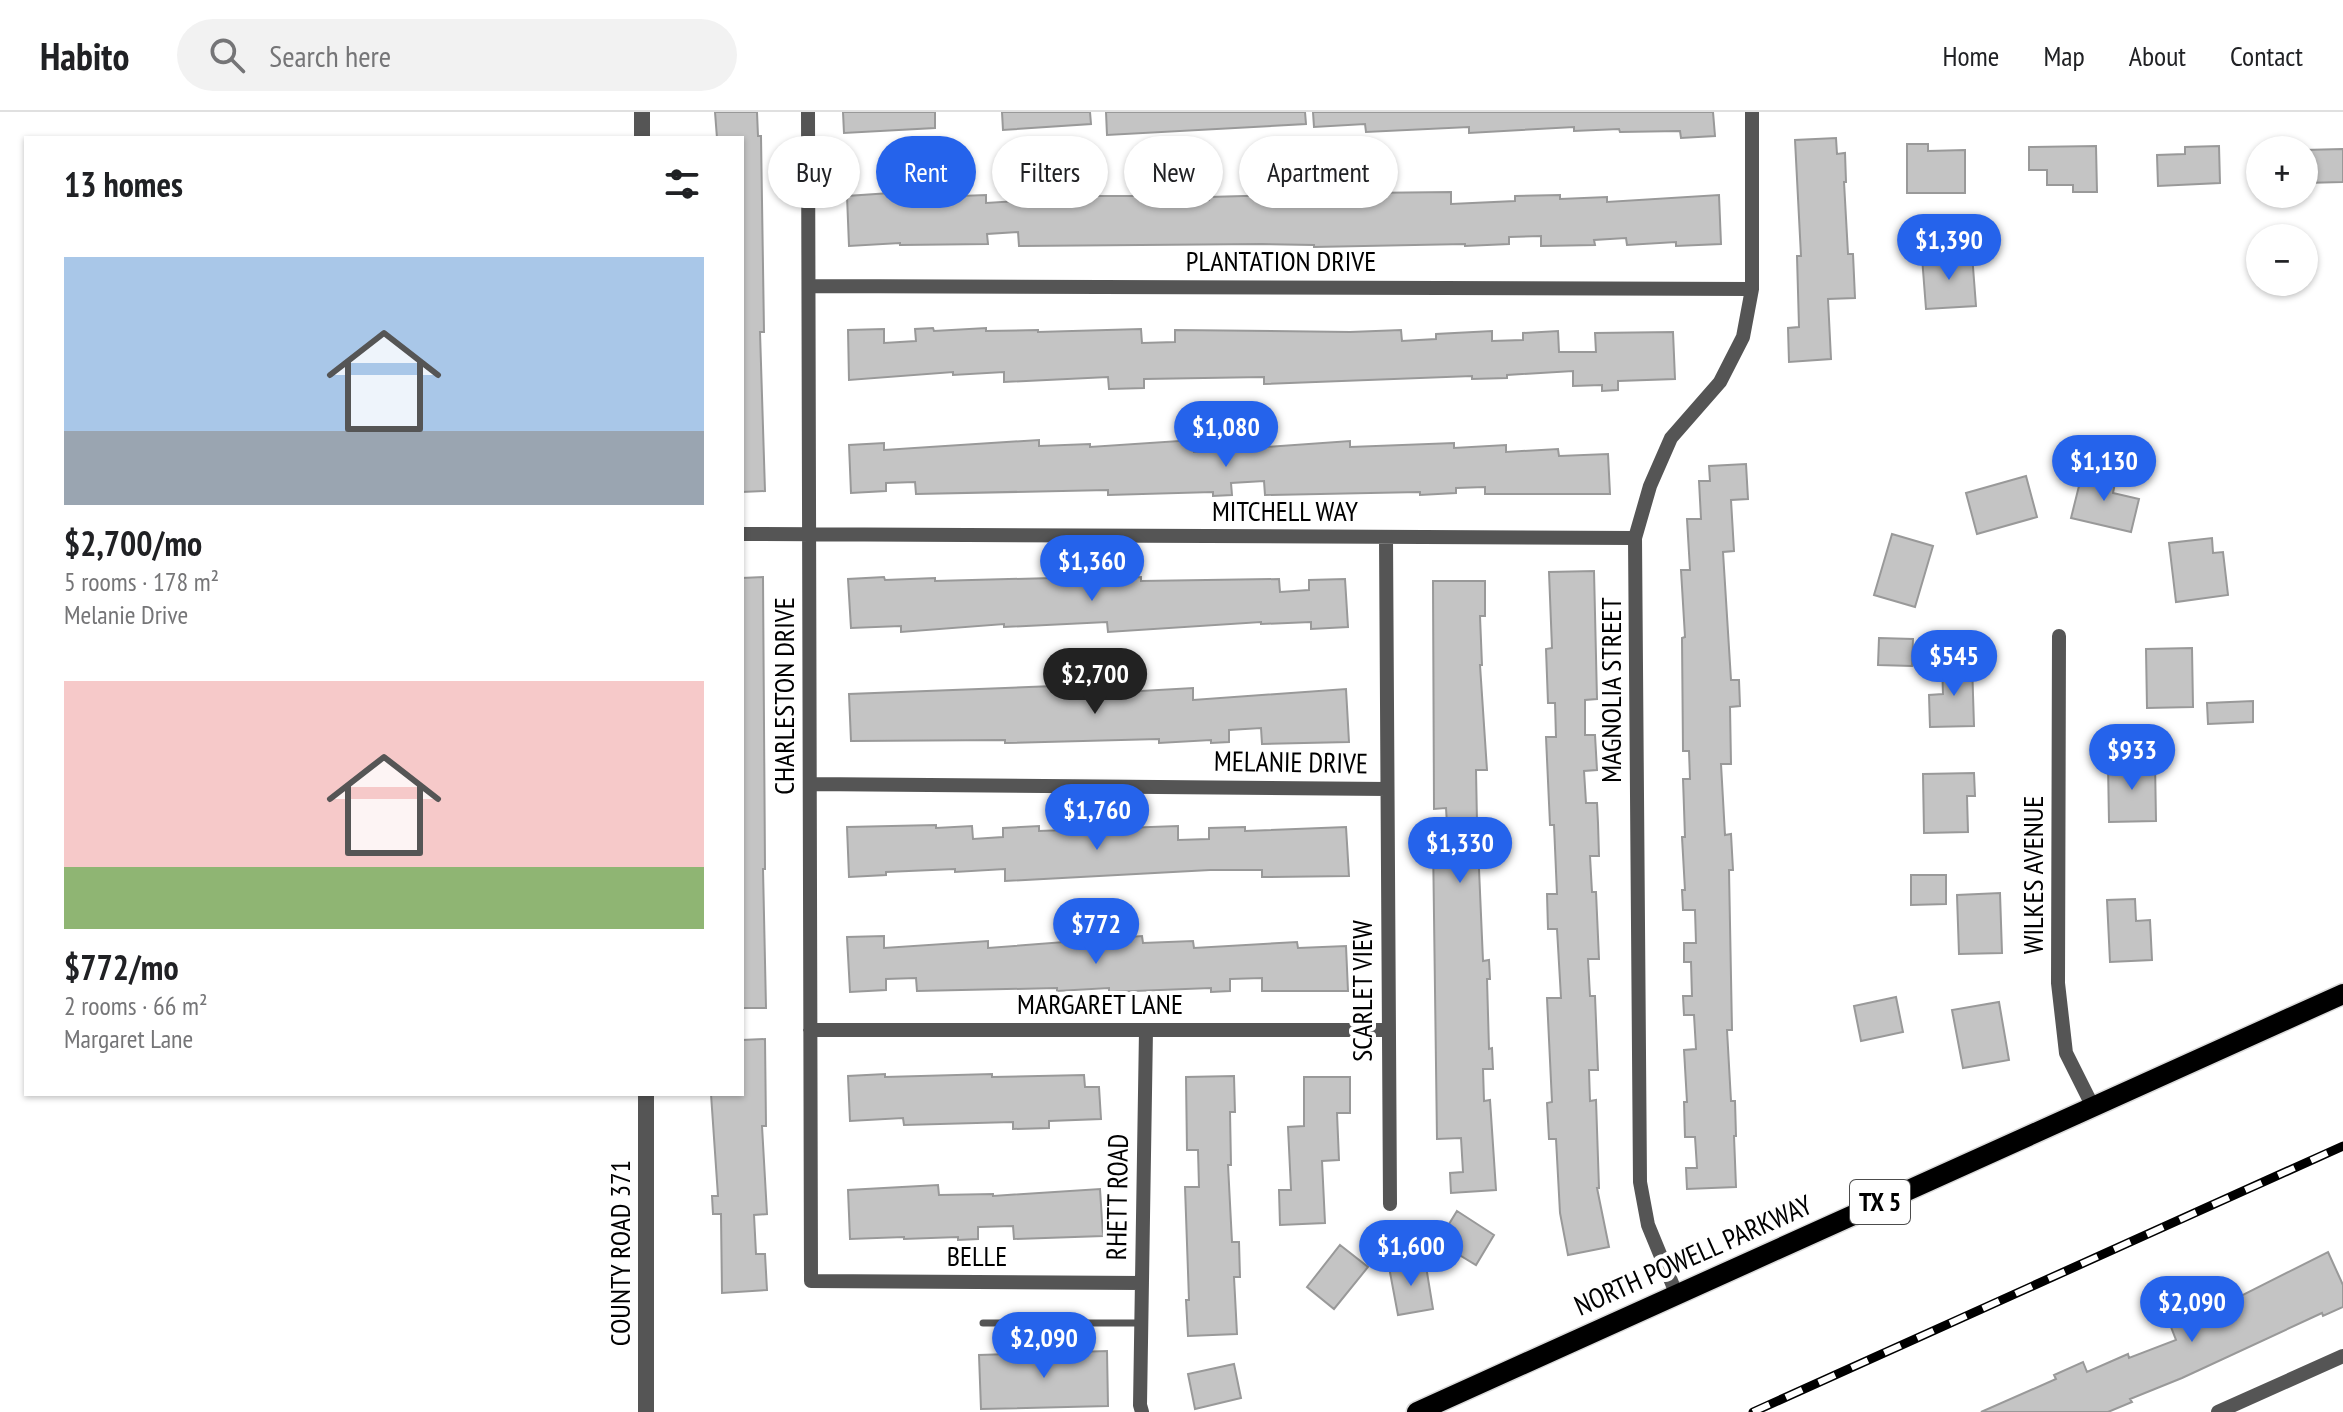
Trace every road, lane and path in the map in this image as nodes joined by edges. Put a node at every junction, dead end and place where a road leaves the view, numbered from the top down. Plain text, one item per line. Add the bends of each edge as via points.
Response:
1 (642, 112) edge
2 (808, 112) edge
3 (1752, 112) edge
4 (642, 136) edge
5 (809, 286) junction
6 (1752, 289) junction
7 (744, 534) edge
8 (810, 535) junction
9 (1386, 537) junction
10 (1635, 538) junction
11 (2059, 636) dead end
12 (810, 784) junction
13 (1387, 789) junction
14 (2343, 994) edge
15 (810, 1030) junction
16 (1146, 1030) junction
17 (1389, 1030) junction
18 (646, 1096) edge
19 (2093, 1107) junction
20 (1390, 1204) dead end
21 (811, 1281) joint
22 (1142, 1283) junction
23 (1676, 1293) junction
24 (983, 1323) dead end
25 (1142, 1323) junction
26 (2343, 1356) edge
27 (646, 1412) edge
28 (1142, 1412) edge
29 (1417, 1412) edge
30 (2218, 1412) edge

1 - 4 street
2 - 5 street, CHARLESTON DRIVE
3 - 6 street, MAGNOLIA STREET
5 - 6 street, PLANTATION DRIVE
5 - 8 street, CHARLESTON DRIVE
6 - 10 street, MAGNOLIA STREET via 1743,337 1720,382 1671,438
7 - 8 street, MITCHELL WAY
8 - 9 street, MITCHELL WAY
8 - 12 street, CHARLESTON DRIVE
9 - 10 street, MITCHELL WAY
9 - 13 street, SCARLET VIEW
10 - 23 street, MAGNOLIA STREET via 1640,1182 1648,1225
11 - 19 street, WILKES AVENUE via 2058,983 2066,1053
12 - 13 street, MELANIE DRIVE
12 - 15 street, CHARLESTON DRIVE
13 - 17 street, SCARLET VIEW
14 - 19 main road, NORTH POWELL PARKWAY / TX 5
15 - 16 street, MARGARET LANE
15 - 21 street, CHARLESTON DRIVE
16 - 17 street, MARGARET LANE
16 - 22 street, RHETT ROAD
17 - 20 street, SCARLET VIEW
18 - 27 street, COUNTY ROAD 371
19 - 23 main road, NORTH POWELL PARKWAY / TX 5
21 - 22 street, BELLE
22 - 25 street, RHETT ROAD
23 - 29 main road, NORTH POWELL PARKWAY / TX 5
24 - 25 lane
25 - 28 street, RHETT ROAD
26 - 30 street

